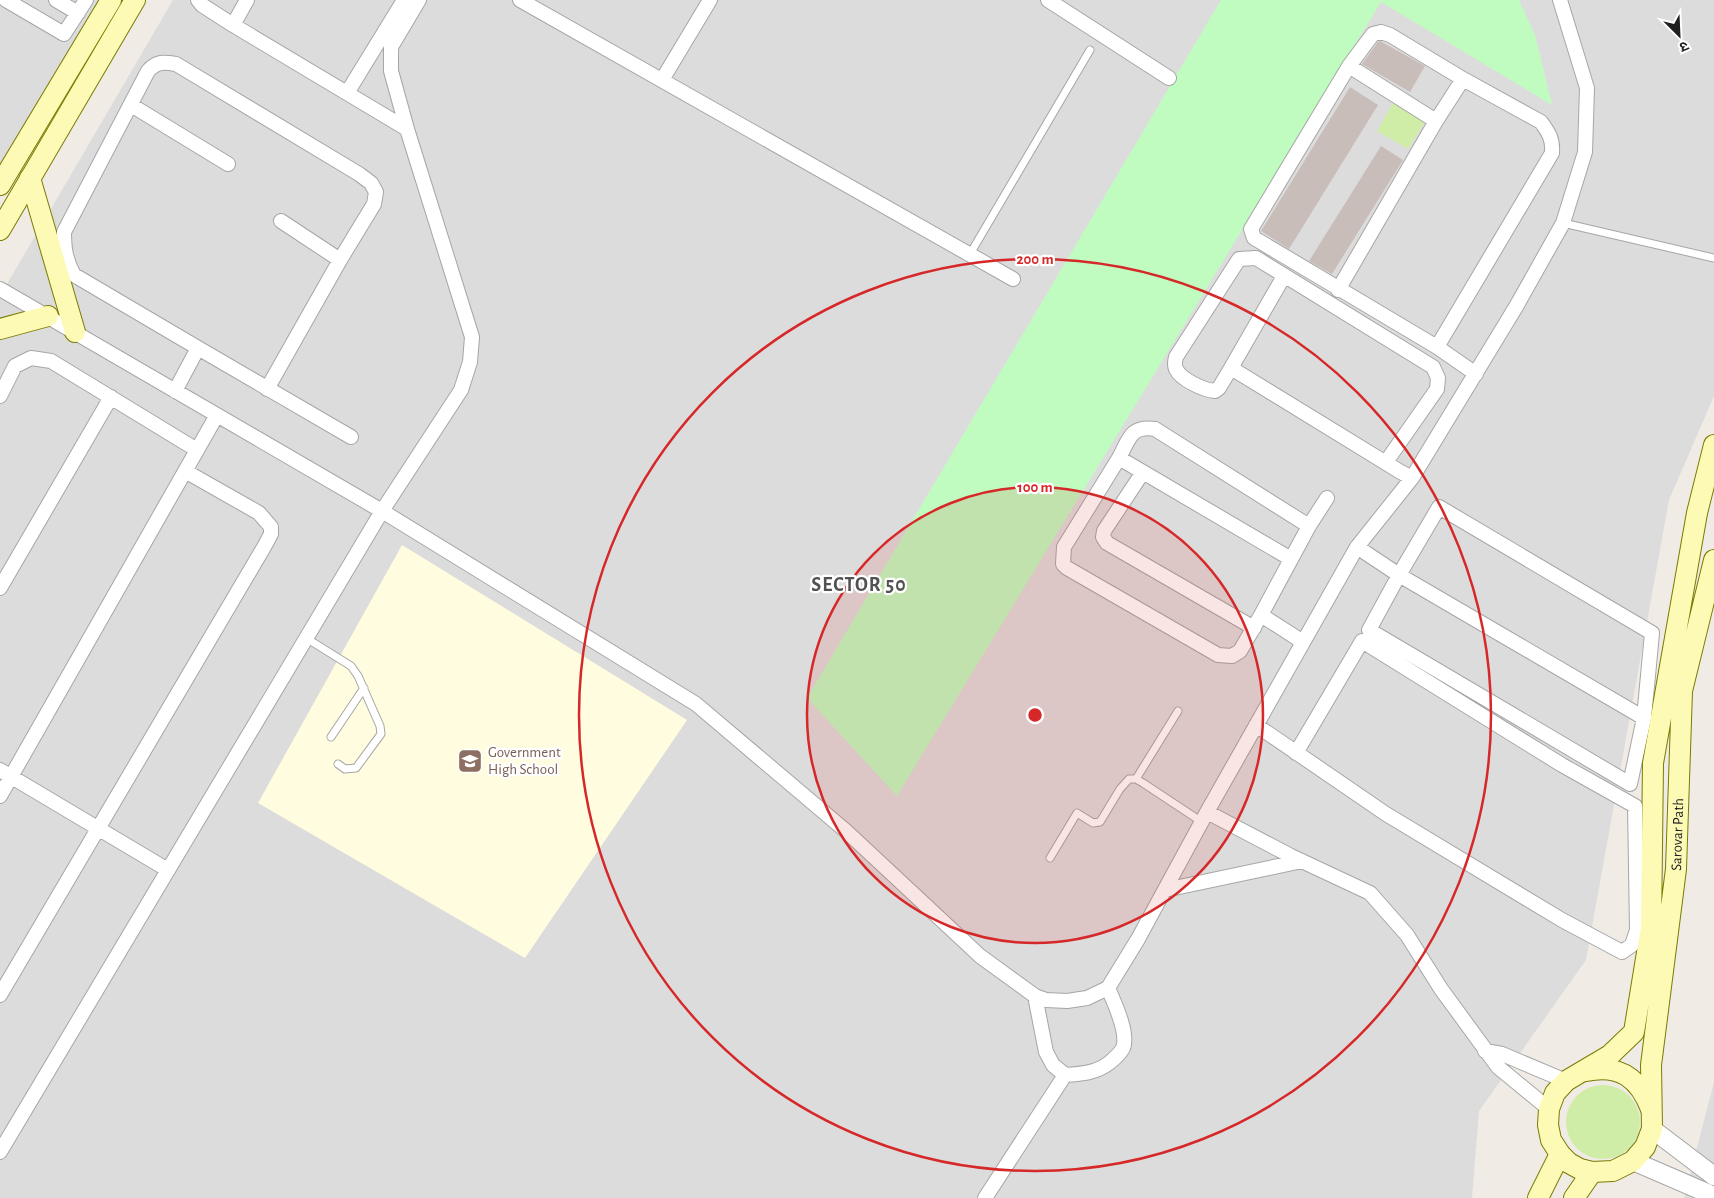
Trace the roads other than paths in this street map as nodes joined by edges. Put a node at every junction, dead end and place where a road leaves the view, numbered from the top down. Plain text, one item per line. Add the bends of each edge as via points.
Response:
1 (6, 0) edge
2 (56, 0) edge
3 (86, 0) edge
4 (111, 0) edge
5 (135, 0) edge
6 (198, 0) edge
7 (247, 0) edge
8 (404, 0) edge
9 (419, 0) edge
10 (520, 0) edge
11 (710, 0) edge
12 (1048, 0) edge
13 (1560, 0) edge
14 (78, 13) junction
15 (233, 25) junction
16 (1090, 50) dead end
17 (1349, 66) junction
18 (1169, 78) dead end
19 (1462, 79) junction
20 (662, 80) junction
21 (347, 93) junction
22 (131, 105) junction
23 (1436, 121) junction
24 (407, 129) junction
25 (228, 164) dead end
26 (30, 178) junction
27 (0, 185) edge
28 (281, 221) dead end
29 (1563, 222) junction
30 (0, 230) edge
31 (970, 254) junction
32 (1714, 258) edge
33 (340, 260) junction
34 (1284, 276) junction
35 (1013, 279) dead end
36 (0, 289) edge
37 (1338, 290) junction
38 (48, 316) junction
39 (0, 329) edge
40 (75, 332) junction
41 (1437, 347) junction
42 (198, 348) junction
43 (1231, 368) junction
44 (1476, 374) junction
45 (267, 389) junction
46 (175, 391) junction
47 (0, 396) edge
48 (110, 397) junction
49 (217, 415) junction
50 (350, 437) dead end
51 (1714, 446) edge
52 (197, 450) junction
53 (1120, 458) junction
54 (1386, 462) junction
55 (185, 471) junction
56 (1143, 472) junction
57 (1412, 478) junction
58 (1326, 498) dead end
59 (382, 511) junction
60 (1309, 526) junction
61 (1357, 548) junction
62 (1291, 559) junction
63 (1714, 560) edge
64 (1399, 575) junction
65 (0, 588) edge
66 (1261, 615) junction
67 (1254, 628) junction
68 (306, 638) junction
69 (1303, 642) junction
70 (364, 688) junction
71 (1178, 711) dead end
72 (1644, 718) junction
73 (1256, 725) junction
74 (331, 736) dead end
75 (1296, 752) junction
76 (338, 764) dead end
77 (6, 773) edge
78 (1136, 779) junction
79 (0, 796) edge
80 (1204, 817) junction
81 (98, 828) junction
82 (1050, 858) dead end
83 (1302, 861) junction
84 (168, 870) junction
85 (1164, 890) junction
86 (1108, 988) junction
87 (0, 995) edge
88 (1035, 996) junction
89 (1485, 1051) junction
90 (1065, 1075) junction
91 (1574, 1076) junction
92 (1549, 1109) junction
93 (1651, 1120) junction
94 (0, 1152) edge
95 (1560, 1154) junction
96 (1632, 1161) junction
97 (1592, 1172) junction
98 (1714, 1176) edge
99 (1714, 1196) edge
100 (985, 1198) edge
101 (1538, 1198) edge
102 (1574, 1198) edge

1 - 14 street via 64,34
2 - 14 street
3 - 14 street
4 - 27 main road
5 - 26 main road
6 - 15 street
7 - 15 street
8 - 21 street
9 - 24 street via 391,47 391,71
10 - 20 street
11 - 20 street
12 - 18 street
13 - 29 street via 1587,88 1585,152
15 - 21 street
16 - 31 lane
17 - 19 street via 1372,34 1381,32
17 - 23 street
17 - 37 street via 1252,229 1254,238
19 - 23 street
19 - 41 street via 1541,122 1553,142 1552,153
20 - 31 street
21 - 24 street
22 - 25 street
22 - 33 street via 152,66 161,62 176,64 371,183 376,192 374,204
22 - 42 street via 64,232 66,261 74,275
23 - 37 street
24 - 59 street via 472,337 470,362 461,390
26 - 30 main road
26 - 40 main road
28 - 33 street
29 - 32 lane
29 - 44 street
31 - 35 street
33 - 45 street
34 - 43 street
34 - 43 street via 1256,258 1239,260 1176,357 1178,372 1205,390 1219,388
34 - 54 street via 1433,367 1438,389
36 - 38 street
37 - 41 street
38 - 39 main road
38 - 40 street
40 - 46 street
41 - 44 street
42 - 45 street
42 - 46 street
43 - 54 street
44 - 57 street
45 - 50 street
46 - 49 street
47 - 48 street via 15,366 31,358 51,361
48 - 52 street
48 - 65 street
49 - 52 street
49 - 59 street
51 - 91 main road via 1696,513 1653,763 1651,928 1634,1032 1610,1055
52 - 55 street
53 - 56 street
53 - 60 street via 1132,433 1143,427 1155,429
53 - 67 street via 1064,547 1063,564 1218,655 1232,656 1240,651
54 - 57 street
55 - 77 street
55 - 81 street via 259,513 271,526 271,534
56 - 62 street
56 - 67 street via 1104,530 1103,537
57 - 61 street
58 - 60 street
59 - 68 street
59 - 88 street via 696,704 846,831 980,956
60 - 62 street
61 - 64 street
61 - 69 street
62 - 66 street
63 - 93 main road, Sarovar Path via 1682,691 1676,869 1651,1065
64 - 72 street
64 - 72 street via 1439,507 1652,633
64 - 72 street via 1369,630 1630,784
66 - 67 street
66 - 69 street
68 - 70 lane via 351,666
68 - 84 street
69 - 73 street
70 - 74 lane
70 - 76 lane via 381,734 356,768 345,769
71 - 78 lane
73 - 75 street
73 - 80 street
75 - 75 street via 1386,814 1562,920 1622,952 1632,945 1637,930 1635,806 1562,765 1362,641
77 - 79 street
77 - 81 street
78 - 80 lane
78 - 82 lane via 1128,779 1100,822 1093,823 1077,813
80 - 83 street
80 - 85 street
81 - 84 street
81 - 87 street
83 - 85 street
83 - 89 street via 1370,894 1407,935
84 - 94 street
85 - 86 street
86 - 88 street via 1087,998 1067,1001
86 - 90 street via 1122,1028 1123,1047 1104,1067 1085,1074
88 - 90 street via 1046,1052 1053,1065
89 - 91 street
89 - 92 street via 1498,1067
90 - 100 street
91 - 92 main road via 1555,1093
91 - 93 main road via 1599,1068 1617,1071 1633,1080 1645,1094
92 - 95 main road via 1551,1140
93 - 96 main road via 1645,1147
93 - 98 street
95 - 97 main road via 1569,1163
95 - 101 main road
96 - 97 main road via 1613,1171
96 - 99 street
97 - 102 main road

